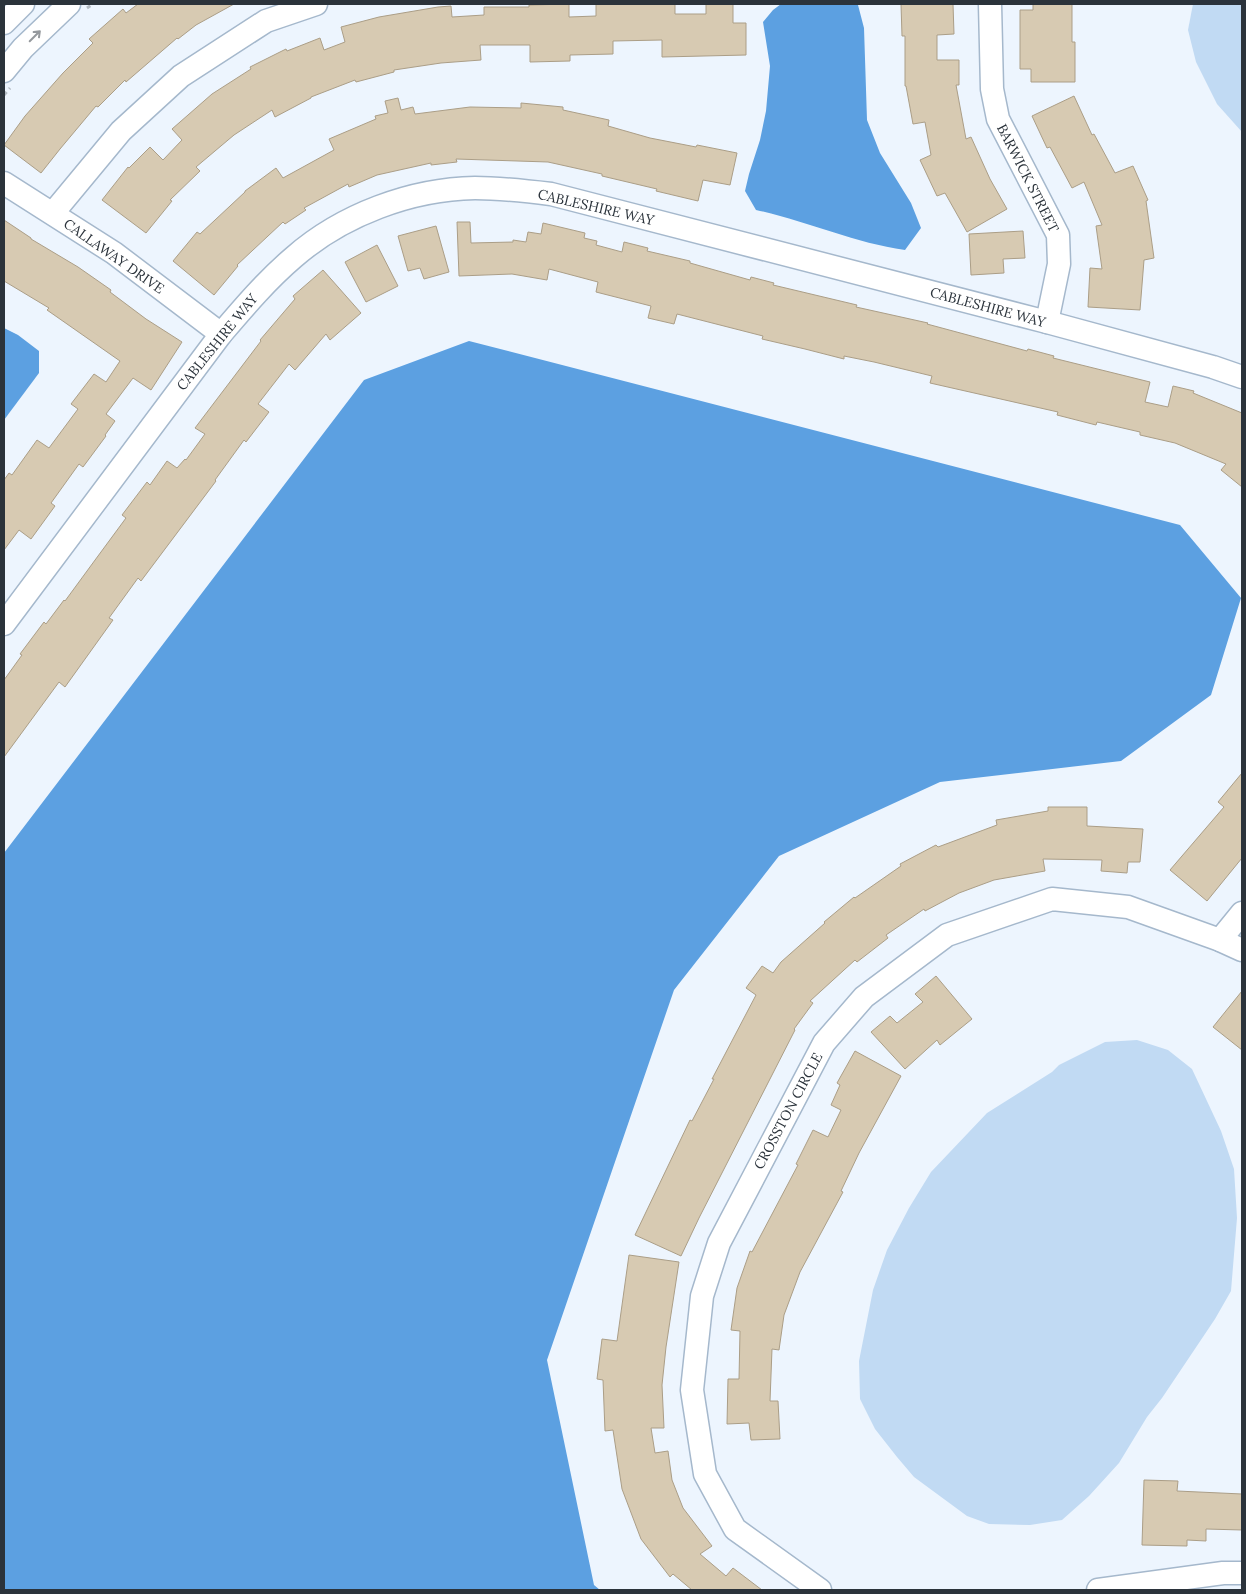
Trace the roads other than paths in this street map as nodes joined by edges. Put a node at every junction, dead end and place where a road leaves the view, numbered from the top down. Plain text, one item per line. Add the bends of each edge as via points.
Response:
1 (23, 4) edge
2 (69, 4) edge
3 (316, 4) edge
4 (990, 4) edge
5 (4, 23) edge
6 (4, 71) edge
7 (4, 183) edge
8 (53, 213) junction
9 (1047, 322) junction
10 (221, 334) junction
11 (1242, 377) edge
12 (4, 624) edge
13 (1242, 913) edge
14 (1220, 940) junction
15 (1242, 950) edge
16 (1242, 1573) edge
17 (820, 1590) edge
18 (1098, 1590) edge

1 - 5 street
6 -> 2 street
3 - 8 street via 266,21 181,76 121,131
4 - 9 street, BARWICK STREET via 992,88 998,119 1058,235 1059,264
7 - 8 street, CALLAWAY DRIVE
8 - 10 street, CALLAWAY DRIVE via 114,253
9 - 10 street, CABLESHIRE WAY via 551,194 474,188 417,196 346,223 296,255 257,292
9 - 11 street, CABLESHIRE WAY via 1213,366
10 - 12 street, CABLESHIRE WAY
13 - 14 street
14 - 15 street, CROSSTON CIRCLE
14 - 17 street, CROSSTON CIRCLE via 1128,907 1052,900 947,935 864,997 824,1043 719,1243 702,1296 692,1390 705,1474 735,1529
16 - 18 street

